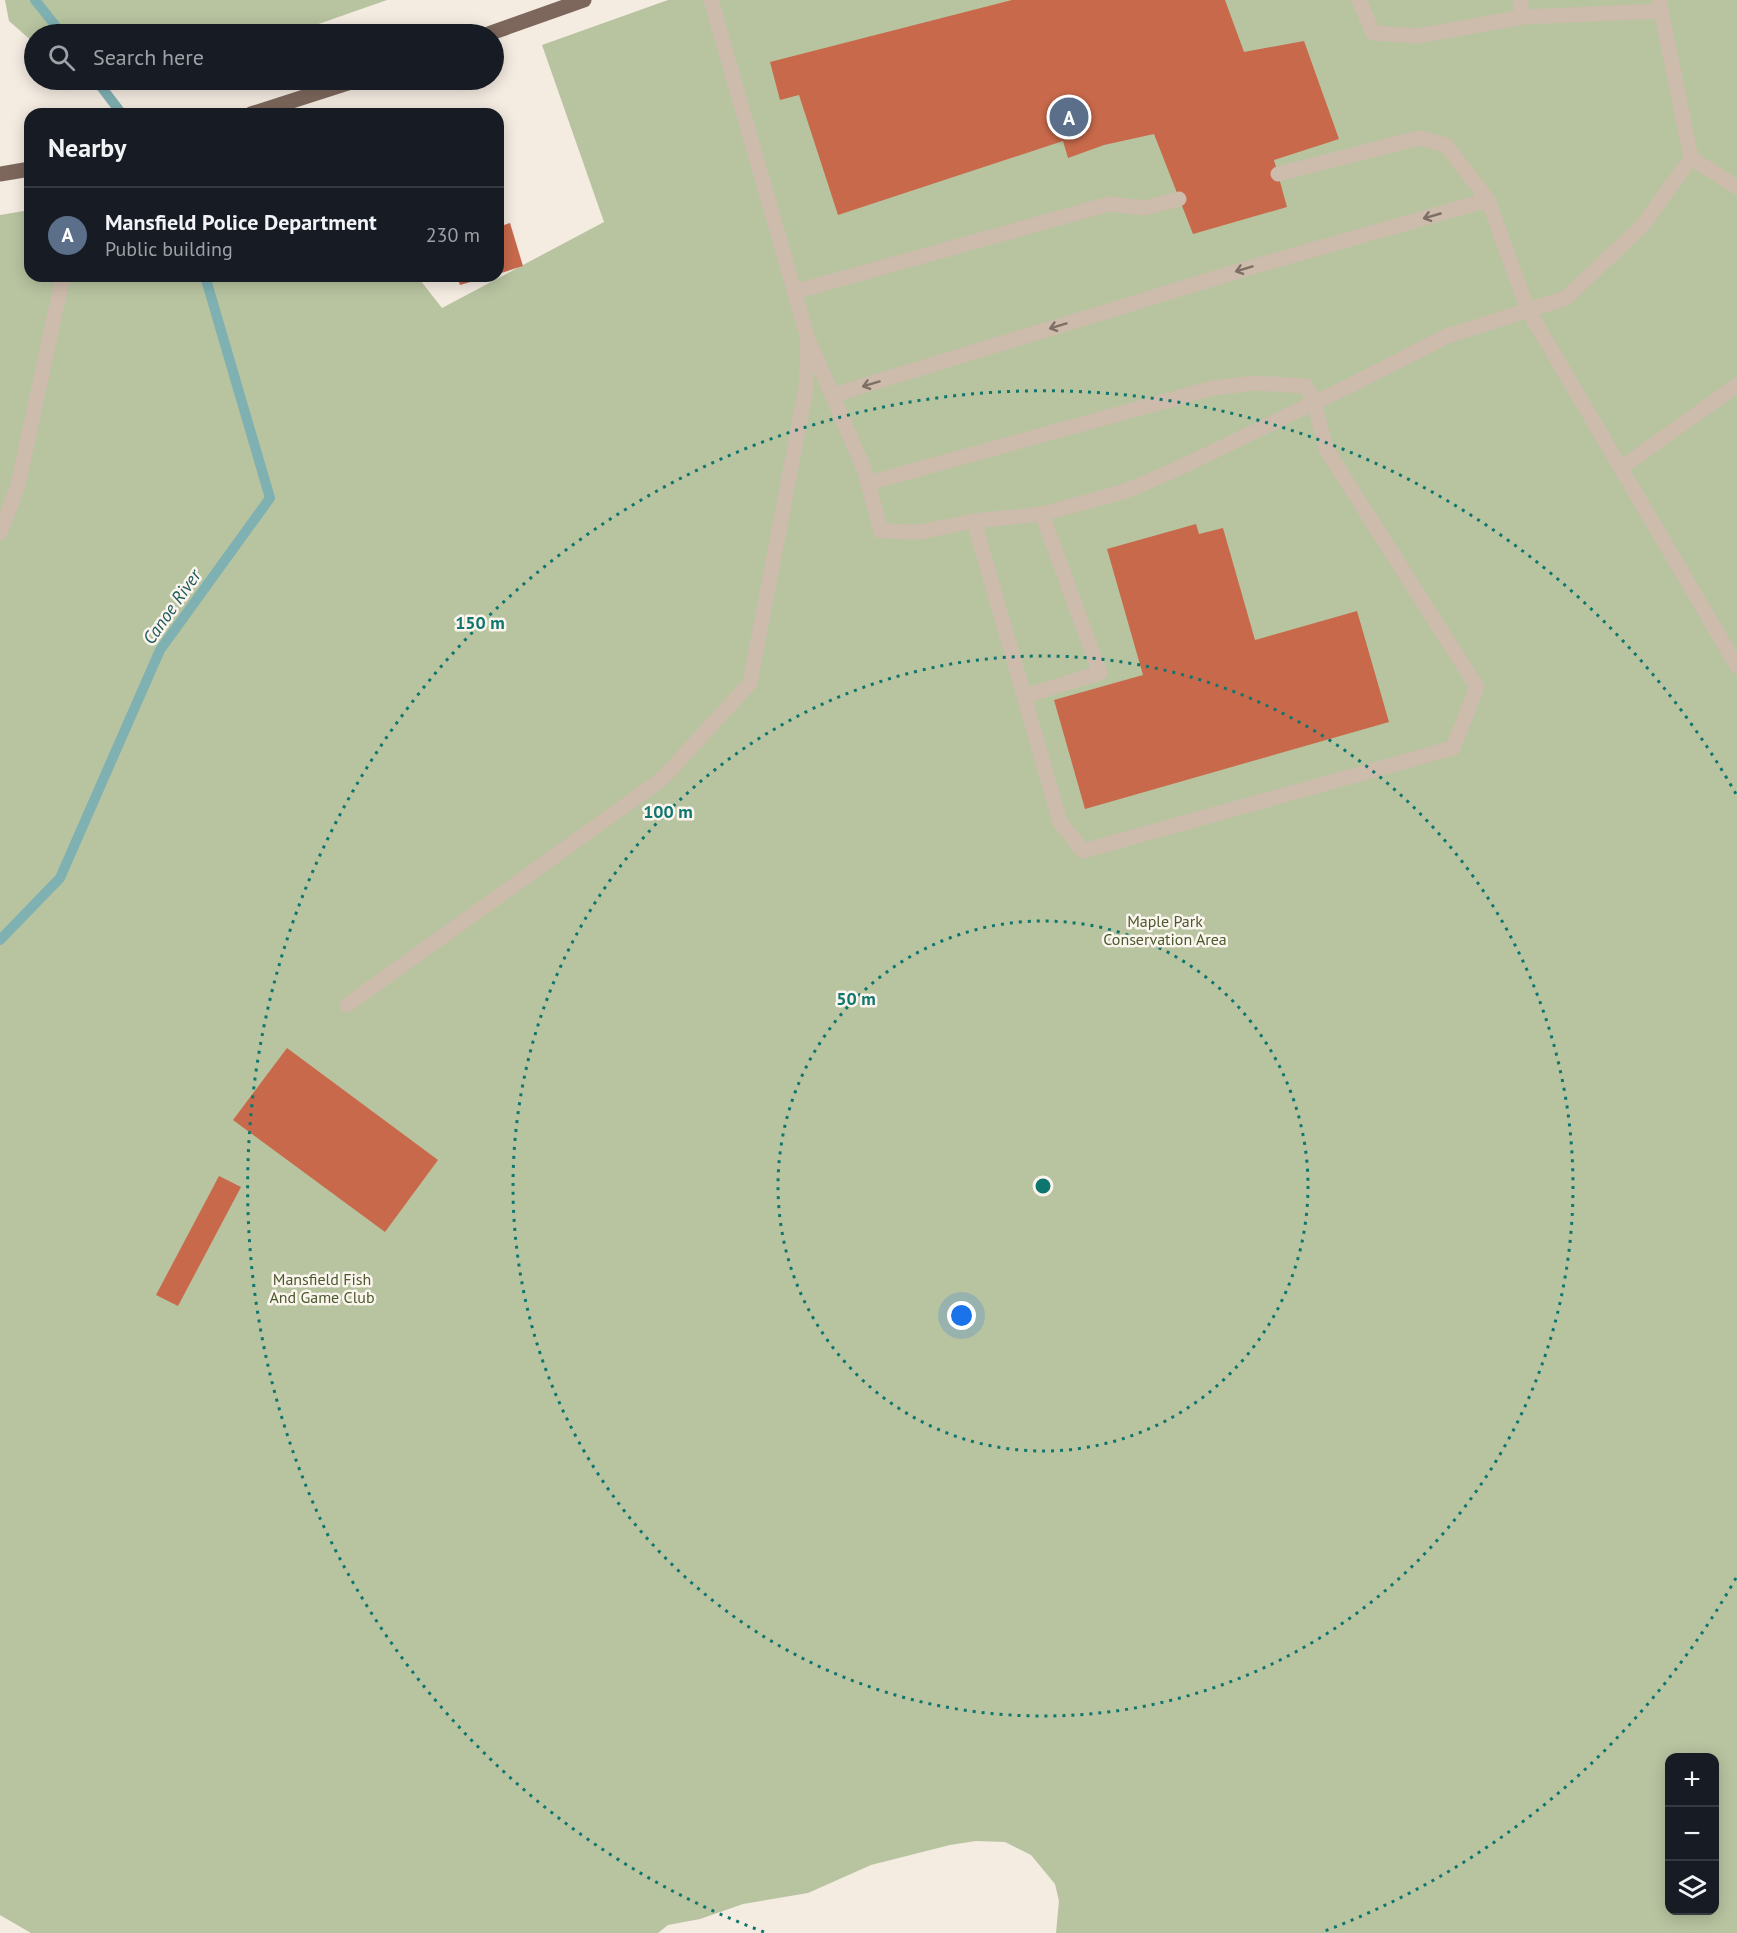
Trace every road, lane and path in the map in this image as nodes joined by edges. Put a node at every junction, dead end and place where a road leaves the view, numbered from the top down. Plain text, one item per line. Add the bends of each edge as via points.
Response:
1 (584, 0) edge
2 (711, 0) edge
3 (1359, 0) edge
4 (1520, 0) edge
5 (1660, 6) edge
6 (1523, 17) junction
7 (504, 28) edge
8 (326, 90) edge
9 (270, 108) edge
10 (1691, 158) junction
11 (24, 170) edge
12 (0, 174) edge
13 (1278, 174) dead end
14 (1737, 187) edge
15 (1179, 198) dead end
16 (1488, 200) junction
17 (62, 282) edge
18 (794, 292) junction
19 (1528, 310) junction
20 (808, 339) junction
21 (1737, 385) edge
22 (833, 395) junction
23 (1314, 402) junction
24 (1621, 468) junction
25 (868, 483) junction
26 (1042, 514) junction
27 (974, 521) junction
28 (0, 532) edge
29 (1737, 666) edge
30 (1024, 696) junction
31 (347, 1005) dead end

1 - 7 main road
2 - 18 lane
3 - 6 lane via 1373,33 1418,36
4 - 6 lane
5 - 6 lane
5 - 10 lane
8 - 9 main road
10 - 14 lane
10 - 19 lane via 1642,225 1566,298
11 - 12 main road
13 - 16 lane via 1419,138 1446,146
15 - 18 lane via 1144,208 1109,204
16 - 19 lane
16 -> 22 lane via 1245,269
17 - 28 lane via 18,485
18 - 20 lane
19 - 23 lane via 1447,336
19 - 24 lane
20 - 22 lane
20 - 31 lane via 806,388 750,683 662,779
21 - 24 lane
22 - 25 lane
23 - 25 lane via 1306,386 1256,383 1213,388
23 - 26 lane via 1126,491
23 - 30 lane via 1326,449 1477,687 1453,748 1083,851 1060,822
24 - 29 lane
25 - 27 lane via 881,531 920,532
26 - 27 lane
26 - 30 lane via 1100,673
27 - 30 lane

